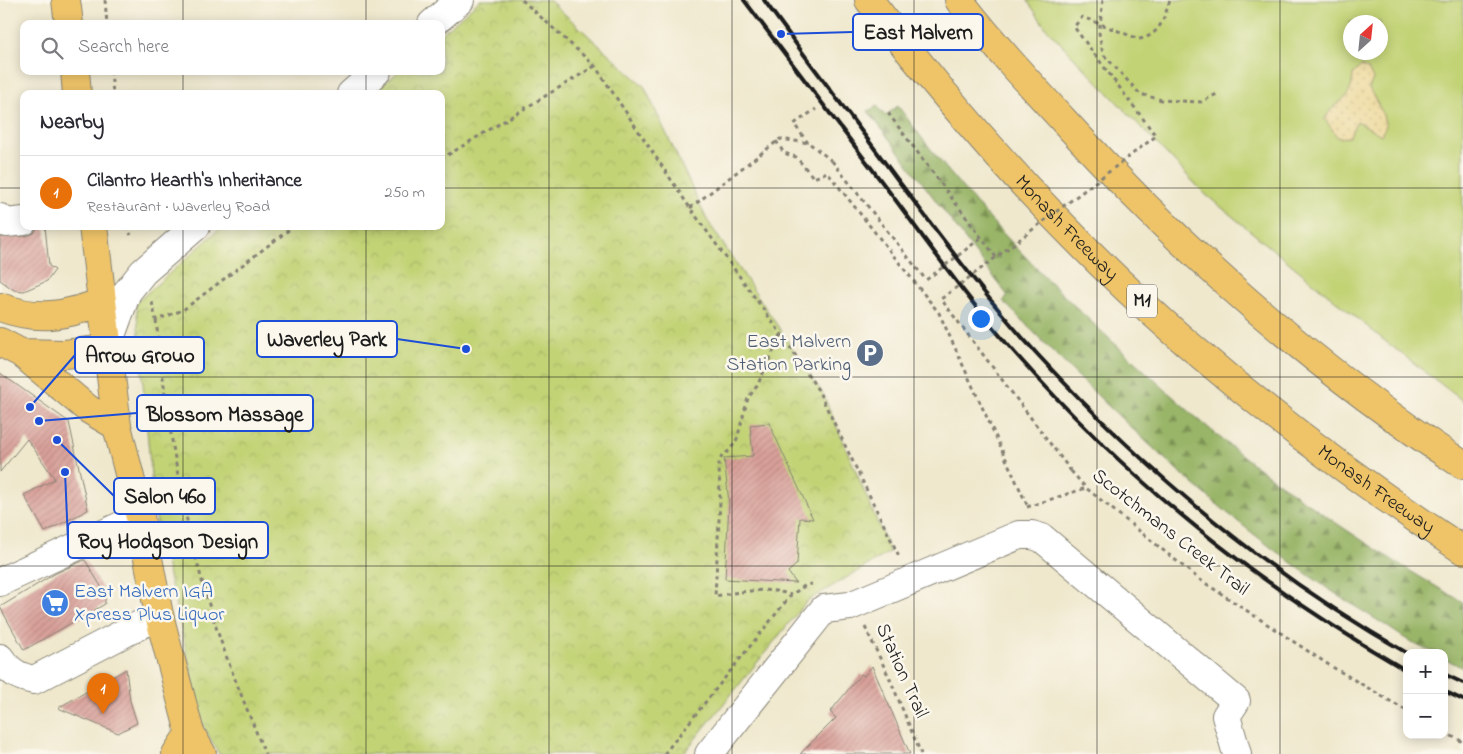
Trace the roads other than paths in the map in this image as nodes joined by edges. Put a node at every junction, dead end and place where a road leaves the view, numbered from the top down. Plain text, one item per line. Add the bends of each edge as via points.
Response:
1 (66, 0) edge
2 (460, 0) edge
3 (870, 0) edge
4 (959, 0) edge
5 (68, 20) edge
6 (437, 20) edge
7 (75, 75) edge
8 (372, 75) edge
9 (77, 90) edge
10 (356, 90) edge
11 (0, 218) edge
12 (20, 221) edge
13 (93, 230) edge
14 (191, 230) edge
15 (138, 293) junction
16 (102, 302) junction
17 (0, 306) edge
18 (10, 348) edge
19 (106, 349) junction
20 (117, 426) junction
21 (1463, 466) edge
22 (140, 517) junction
23 (1463, 550) edge
24 (0, 582) edge
25 (159, 615) junction
26 (0, 658) edge
27 (189, 747) edge
28 (709, 754) edge
29 (1237, 754) edge

1 - 5 main road
2 - 6 street
3 - 23 main road, Monash Freeway / M1 via 977,132 1115,277 1252,397 1395,506
4 - 21 main road via 1029,83 1163,225 1298,345
7 - 9 main road
8 - 10 street
11 - 12 street via 6,223
13 - 16 main road
14 - 15 street via 143,272
15 - 16 street
15 - 19 street
16 - 17 main road via 82,310 48,316 29,316
16 - 19 main road
18 - 19 main road via 65,354
18 - 20 main road via 88,409
19 - 20 main road
20 - 22 main road
22 - 24 street
22 - 25 main road
25 - 26 street via 34,680 15,673
25 - 27 main road
28 - 29 street via 837,608 1020,535 1042,538 1236,701 1226,716

